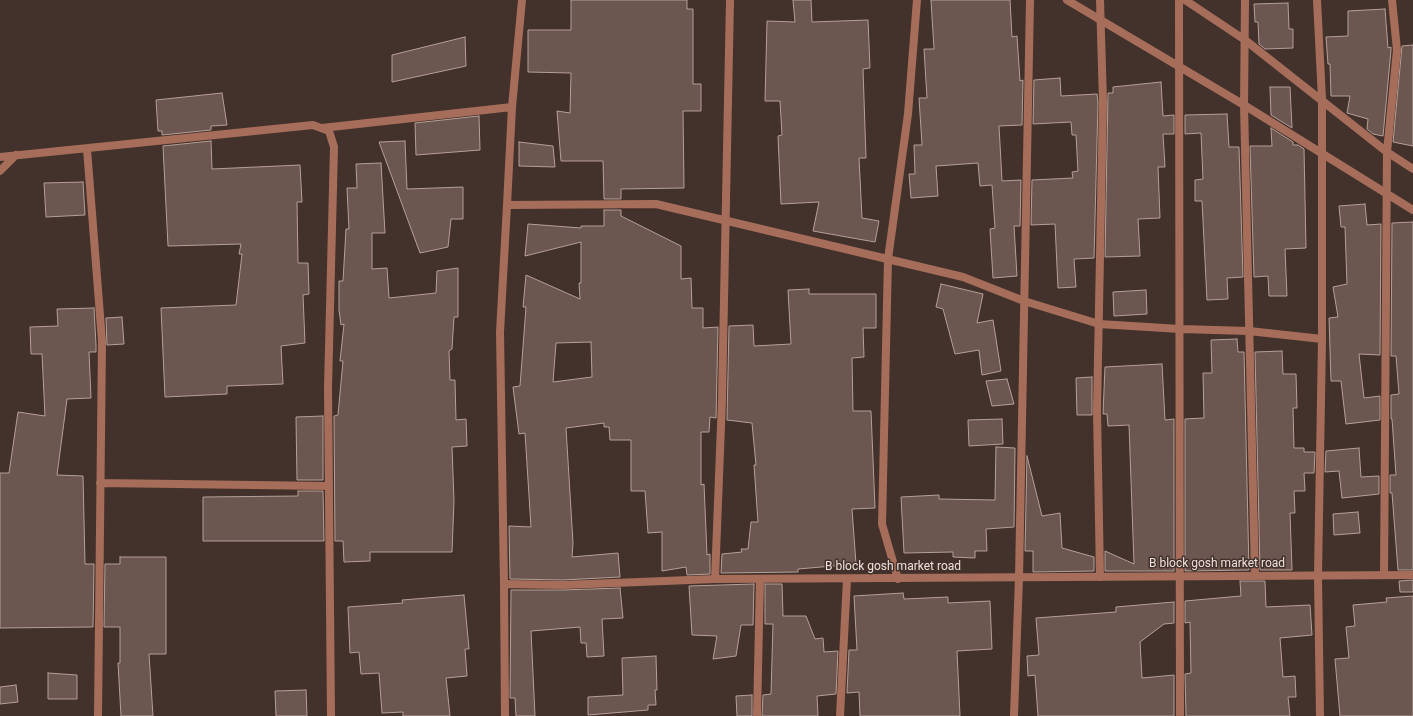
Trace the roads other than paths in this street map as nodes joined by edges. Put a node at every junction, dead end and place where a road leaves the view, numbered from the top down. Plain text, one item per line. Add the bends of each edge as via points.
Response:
1 (522, 0) edge
2 (730, 0) edge
3 (918, 0) edge
4 (1030, 0) edge
5 (1067, 0) edge
6 (1100, 0) edge
7 (1179, 0) edge
8 (1185, 0) edge
9 (1245, 0) edge
10 (1317, 0) edge
11 (1392, 0) edge
12 (1100, 21) junction
13 (1245, 40) junction
14 (1178, 65) junction
15 (1322, 99) junction
16 (1244, 105) junction
17 (512, 108) junction
18 (322, 128) junction
19 (87, 149) junction
20 (1387, 152) junction
21 (1322, 153) junction
22 (16, 156) junction
23 (0, 157) edge
24 (1413, 169) edge
25 (0, 171) edge
26 (1387, 193) junction
27 (507, 205) junction
28 (1413, 210) edge
29 (725, 220) junction
30 (888, 259) junction
31 (1024, 301) junction
32 (1099, 324) junction
33 (1180, 329) junction
34 (1249, 330) junction
35 (1322, 339) junction
36 (100, 483) junction
37 (329, 486) junction
38 (1384, 575) junction
39 (1413, 575) edge
40 (1255, 576) junction
41 (1318, 576) junction
42 (1100, 577) junction
43 (1181, 577) junction
44 (1019, 578) junction
45 (716, 579) junction
46 (760, 579) junction
47 (847, 579) junction
48 (898, 579) junction
49 (504, 584) junction
50 (98, 716) edge
51 (331, 716) edge
52 (505, 716) edge
53 (757, 716) edge
54 (840, 716) edge
55 (1014, 716) edge
56 (1180, 716) edge
57 (1320, 716) edge

1 - 17 street
2 - 29 street
3 - 30 street via 908,114
4 - 31 street
5 - 12 street
6 - 12 street
7 - 14 street
8 - 13 street
9 - 13 street
10 - 15 street
11 - 20 street via 1397,50
12 - 14 street
12 - 32 street via 1103,102
13 - 15 street
13 - 16 street
14 - 16 street
14 - 33 street
15 - 20 street
15 - 21 street
16 - 21 street
16 - 34 street
17 - 18 street
17 - 27 street
18 - 19 street via 313,124
18 - 37 street via 329,131 334,147 328,388
19 - 22 street
19 - 36 street via 102,341
20 - 24 street
20 - 26 street
21 - 26 street
21 - 35 street
22 - 23 street
22 - 25 street
26 - 28 street
26 - 38 street
27 - 29 street via 656,204
27 - 49 street via 500,332
29 - 30 street
29 - 45 street
30 - 31 street via 963,277
30 - 48 street via 882,524
31 - 32 street
31 - 44 street
32 - 33 street
32 - 42 street via 1097,410
33 - 34 street
33 - 43 street
34 - 35 street
34 - 40 street
35 - 41 street
36 - 37 street
36 - 50 street
37 - 51 street
38 - 39 street, B block gosh market road
38 - 41 street, B block gosh market road
40 - 41 street, B block gosh market road
40 - 43 street, B block gosh market road
41 - 57 street
42 - 43 street, B block gosh market road
42 - 44 street, B block gosh market road
43 - 56 street
44 - 48 street, B block gosh market road
44 - 55 street
45 - 46 street, B block gosh market road
45 - 49 street, B block gosh market road via 563,585
46 - 47 street, B block gosh market road
46 - 53 street
47 - 48 street, B block gosh market road
47 - 54 street
49 - 52 street

